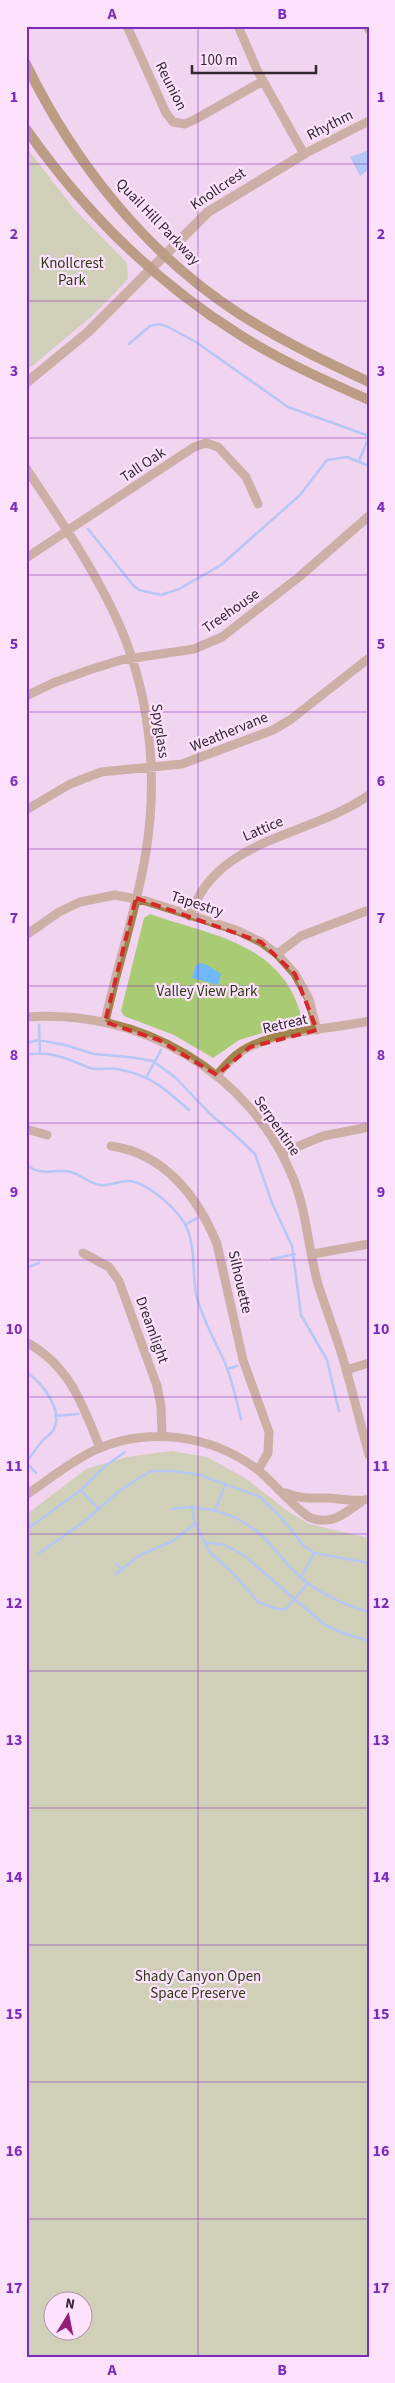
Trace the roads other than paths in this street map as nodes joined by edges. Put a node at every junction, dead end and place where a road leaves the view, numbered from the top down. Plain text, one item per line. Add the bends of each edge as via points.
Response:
1 (127, 26) edge
2 (238, 26) edge
3 (367, 26) edge
4 (369, 30) edge
5 (26, 64) edge
6 (263, 81) junction
7 (369, 121) edge
8 (26, 129) edge
9 (304, 154) junction
10 (165, 254) junction
11 (151, 269) junction
12 (369, 382) edge
13 (26, 383) edge
14 (369, 400) edge
15 (26, 468) edge
16 (258, 504) dead end
17 (369, 516) edge
18 (68, 530) junction
19 (26, 558) edge
20 (132, 658) junction
21 (369, 658) edge
22 (26, 696) edge
23 (151, 768) junction
24 (369, 795) edge
25 (26, 810) edge
26 (136, 898) junction
27 (369, 910) edge
28 (190, 916) junction
29 (26, 935) edge
30 (277, 954) junction
31 (26, 1017) edge
32 (105, 1022) junction
33 (369, 1022) edge
34 (317, 1030) junction
35 (217, 1074) junction
36 (369, 1127) edge
37 (26, 1129) edge
38 (47, 1135) dead end
39 (111, 1146) dead end
40 (282, 1153) junction
41 (369, 1244) edge
42 (83, 1253) dead end
43 (312, 1254) junction
44 (26, 1342) edge
45 (369, 1364) edge
46 (346, 1370) junction
47 (162, 1437) junction
48 (100, 1448) junction
49 (369, 1455) edge
50 (258, 1470) junction
51 (283, 1492) junction
52 (26, 1495) edge
53 (366, 1500) edge

1 - 6 street, Reunion via 173,122 185,124 194,120
2 - 6 street
3 - 4 street
5 - 10 main road, Quail Hill Parkway via 49,109 83,162 111,198
6 - 9 street
7 - 9 street, Rhythm
8 - 11 main road via 78,196
9 - 10 street, Knollcrest via 215,206
10 - 11 street, Knollcrest
10 - 12 main road, Quail Hill Parkway via 218,299 264,329
11 - 13 street, Knollcrest via 81,338
11 - 14 main road via 245,338
15 - 18 street, Spyglass
16 - 18 street, Tall Oak via 239,467 214,444 206,443 194,447
17 - 20 street, Treehouse via 299,577 222,637 194,649
18 - 19 street, Tall Oak
18 - 20 street, Spyglass via 102,588
20 - 22 street, Treehouse via 53,682
20 - 23 street, Spyglass via 148,727
21 - 23 street, Weathervane via 273,730 188,763
23 - 25 street, Weathervane via 101,772 70,784
23 - 26 street, Spyglass via 149,830
24 - 28 street, Lattice via 333,816 265,841 232,860 205,886
26 - 28 street, Tapestry
26 - 29 street, Tapestry via 115,895 80,902
26 - 32 street, Spyglass
27 - 30 street via 301,936
28 - 30 street, Tapestry via 250,935
30 - 34 street, Tapestry via 304,989
31 - 32 street, Serpentine
32 - 35 street, Serpentine via 167,1044
33 - 34 street, Retreat
34 - 35 street, Retreat via 250,1047
35 - 40 street, Serpentine via 254,1114
36 - 40 street via 323,1136
37 - 38 street
39 - 50 street, Silhouette via 140,1152 170,1173 197,1205 211,1230 243,1360 269,1432 268,1453
40 - 43 street, Serpentine via 301,1199
41 - 43 street
42 - 47 street, Dreamlight via 109,1268 119,1281 158,1386
43 - 46 street, Serpentine
44 - 48 street via 49,1357 73,1384
45 - 46 street
46 - 49 street, Serpentine
47 - 48 street via 134,1439
47 - 50 street via 189,1439 215,1446
48 - 52 street
50 - 51 street
51 - 53 street via 303,1499
51 - 53 street via 304,1513 323,1520 339,1517

